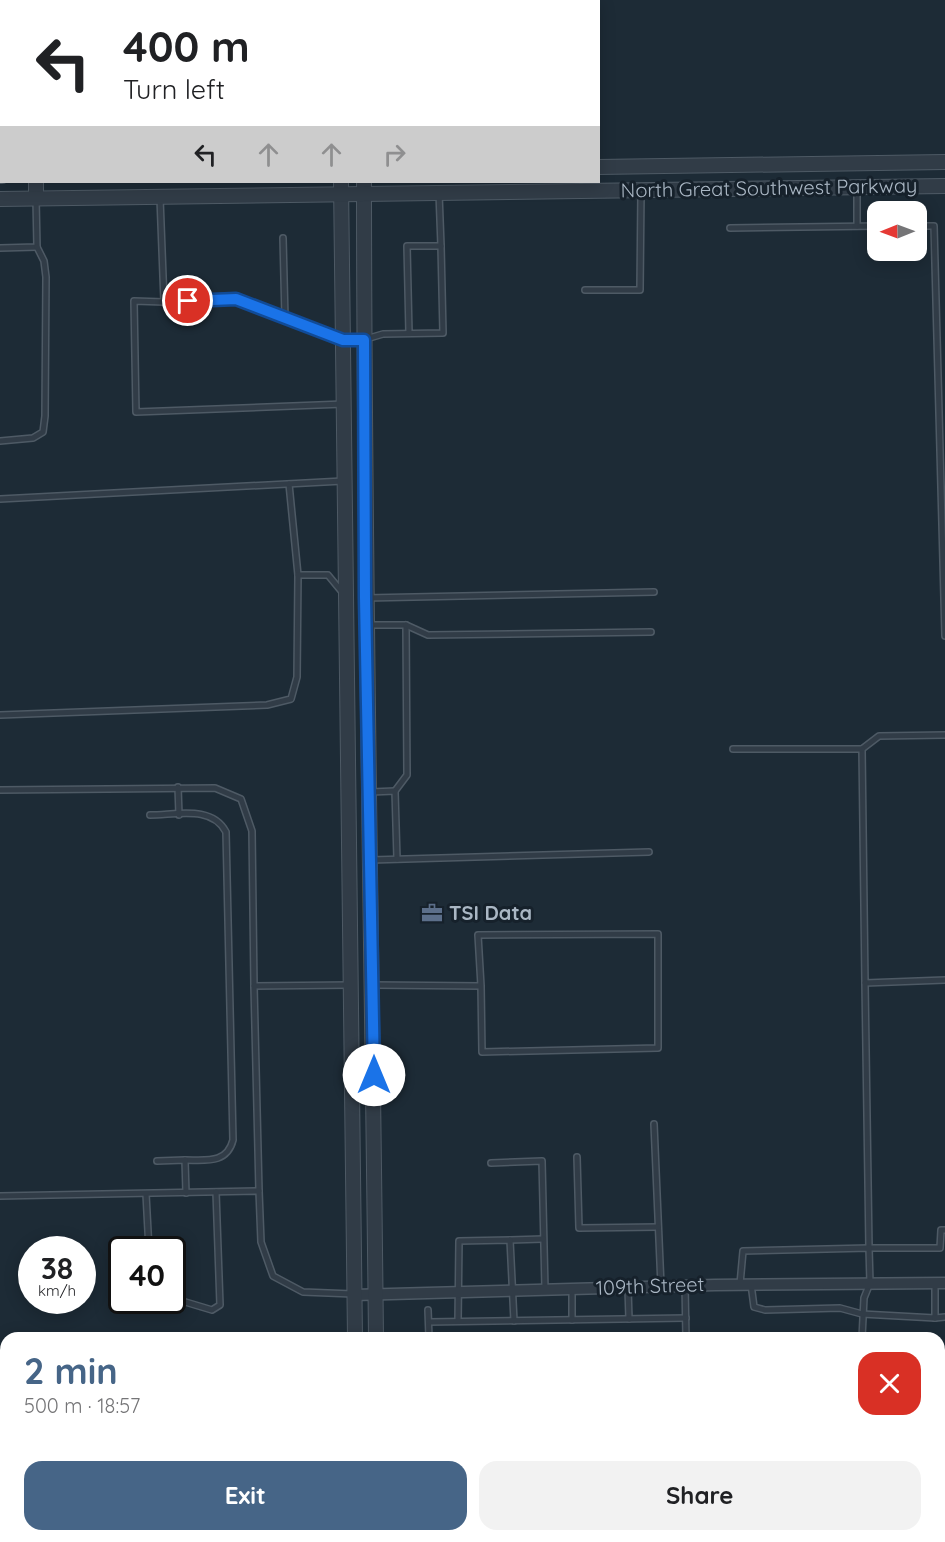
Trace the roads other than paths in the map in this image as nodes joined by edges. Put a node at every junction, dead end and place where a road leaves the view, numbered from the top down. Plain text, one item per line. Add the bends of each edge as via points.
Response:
1 (945, 162) edge
2 (641, 166) junction
3 (600, 167) edge
4 (36, 183) edge
5 (945, 186) edge
6 (341, 187) edge
7 (364, 187) edge
8 (857, 187) junction
9 (641, 190) junction
10 (439, 192) junction
11 (160, 197) junction
12 (36, 198) junction
13 (0, 199) edge
14 (857, 226) junction
15 (867, 226) edge
16 (927, 226) edge
17 (730, 228) dead end
18 (283, 238) dead end
19 (441, 246) junction
20 (0, 248) edge
21 (37, 248) junction
22 (585, 290) dead end
23 (164, 302) junction
24 (285, 318) junction
25 (942, 332) edge
26 (409, 333) junction
27 (343, 340) junction
28 (364, 340) junction
29 (344, 404) junction
30 (0, 441) edge
31 (345, 481) junction
32 (289, 484) junction
33 (0, 499) edge
34 (944, 568) edge
35 (298, 575) junction
36 (654, 592) dead end
37 (347, 598) junction
38 (365, 598) junction
39 (365, 625) junction
40 (406, 625) junction
41 (651, 632) dead end
42 (945, 636) edge
43 (0, 715) edge
44 (945, 735) edge
45 (733, 749) dead end
46 (862, 749) junction
47 (178, 788) junction
48 (0, 790) edge
49 (395, 791) junction
50 (369, 792) junction
51 (150, 815) dead end
52 (179, 815) junction
53 (649, 852) dead end
54 (397, 859) junction
55 (371, 860) junction
56 (945, 980) edge
57 (865, 983) junction
58 (352, 985) junction
59 (374, 985) junction
60 (254, 986) junction
61 (481, 986) junction
62 (654, 1124) dead end
63 (577, 1157) dead end
64 (185, 1160) junction
65 (157, 1161) dead end
66 (491, 1163) dead end
67 (259, 1191) junction
68 (216, 1192) junction
69 (186, 1193) junction
70 (146, 1194) junction
71 (0, 1196) edge
72 (658, 1227) junction
73 (945, 1230) edge
74 (148, 1236) edge
75 (543, 1239) junction
76 (510, 1240) junction
77 (869, 1248) junction
78 (870, 1283) junction
79 (940, 1283) edge
80 (746, 1284) junction
81 (686, 1285) junction
82 (661, 1286) junction
83 (628, 1287) junction
84 (572, 1288) junction
85 (545, 1289) junction
86 (511, 1290) junction
87 (460, 1292) junction
88 (354, 1294) junction
89 (376, 1294) junction
90 (186, 1302) edge
91 (429, 1310) dead end
92 (862, 1314) junction
93 (945, 1317) edge
94 (686, 1318) junction
95 (935, 1318) junction
96 (629, 1319) junction
97 (572, 1320) junction
98 (514, 1321) junction
99 (429, 1322) junction
100 (458, 1322) junction
101 (355, 1332) edge
102 (376, 1332) edge
103 (429, 1332) edge
104 (686, 1332) edge
105 (862, 1332) edge

1 - 2 street, North Great Southwest Parkway
2 - 3 street, North Great Southwest Parkway
2 - 9 street
4 - 12 street
5 - 8 street, North Great Southwest Parkway
6 - 7 street, North Great Southwest Parkway
6 - 11 street, North Great Southwest Parkway
6 - 27 street
7 - 10 street, North Great Southwest Parkway
7 - 28 street
8 - 9 street, North Great Southwest Parkway
8 - 14 lane
9 - 10 street, North Great Southwest Parkway
9 - 22 lane via 640,290
10 - 19 lane
11 - 12 street, North Great Southwest Parkway
11 - 23 lane
12 - 13 street, North Great Southwest Parkway
12 - 21 lane
14 - 15 lane
14 - 17 lane
16 - 25 lane via 934,226
18 - 24 lane
19 - 26 lane via 442,333
19 - 26 lane via 407,246
20 - 21 lane
21 - 30 lane via 46,277 43,432 33,438
23 - 24 lane via 236,299
23 - 29 lane via 134,301 136,412
24 - 27 lane
25 - 34 lane
26 - 28 lane via 383,334
27 - 28 street
27 - 29 street
28 - 38 street
29 - 31 street
31 - 32 lane
31 - 37 street
32 - 33 lane
32 - 35 lane
34 - 42 lane
35 - 37 lane via 328,575
35 - 43 lane via 297,677 291,699 267,705
36 - 38 lane
37 - 38 street
37 - 58 street
38 - 39 street
39 - 40 lane
39 - 50 street
40 - 41 lane via 428,635
40 - 49 lane via 407,775
44 - 46 lane via 879,736
45 - 46 lane
46 - 57 lane
47 - 48 lane
47 - 52 lane
47 - 60 lane via 215,788 241,799 252,831
49 - 50 lane
49 - 54 lane
50 - 55 street
51 - 52 lane
52 - 64 lane via 208,814 220,820 226,831 233,1140 225,1156
53 - 54 lane
54 - 55 lane
55 - 59 street
56 - 57 lane
57 - 77 lane
58 - 59 street
58 - 60 lane
58 - 88 street
59 - 61 lane
59 - 89 street
60 - 67 lane
61 - 61 lane via 478,935 658,934 658,1048 482,1052
62 - 72 lane
63 - 72 lane via 579,1228
64 - 65 lane
64 - 69 lane
66 - 75 lane via 542,1161
67 - 68 lane
67 - 88 lane via 261,1242 273,1276 303,1292
68 - 69 lane
68 - 90 lane via 220,1305 212,1310
69 - 70 lane
70 - 71 lane
70 - 74 lane
72 - 82 lane
73 - 77 lane via 941,1230 940,1248
75 - 76 lane
75 - 85 lane
76 - 86 lane
76 - 87 lane via 459,1240
77 - 78 lane
77 - 80 lane via 743,1251
78 - 79 street, 109th Street
78 - 80 street, 109th Street
78 - 92 lane
79 - 95 lane
80 - 81 street, 109th Street
80 - 92 lane via 754,1307 765,1310 840,1308
81 - 82 street, 109th Street
81 - 94 lane
82 - 83 street, 109th Street
83 - 84 street, 109th Street
83 - 96 lane
84 - 85 street, 109th Street
84 - 97 lane
85 - 86 street, 109th Street
86 - 87 street, 109th Street
86 - 98 lane
87 - 89 street, 109th Street
87 - 100 lane
88 - 89 street, 109th Street
88 - 101 street
89 - 102 street
91 - 99 lane
92 - 95 lane
92 - 105 lane
93 - 95 lane
94 - 96 lane
94 - 104 lane
96 - 97 lane
97 - 98 lane
98 - 100 lane
99 - 100 lane
99 - 103 lane

